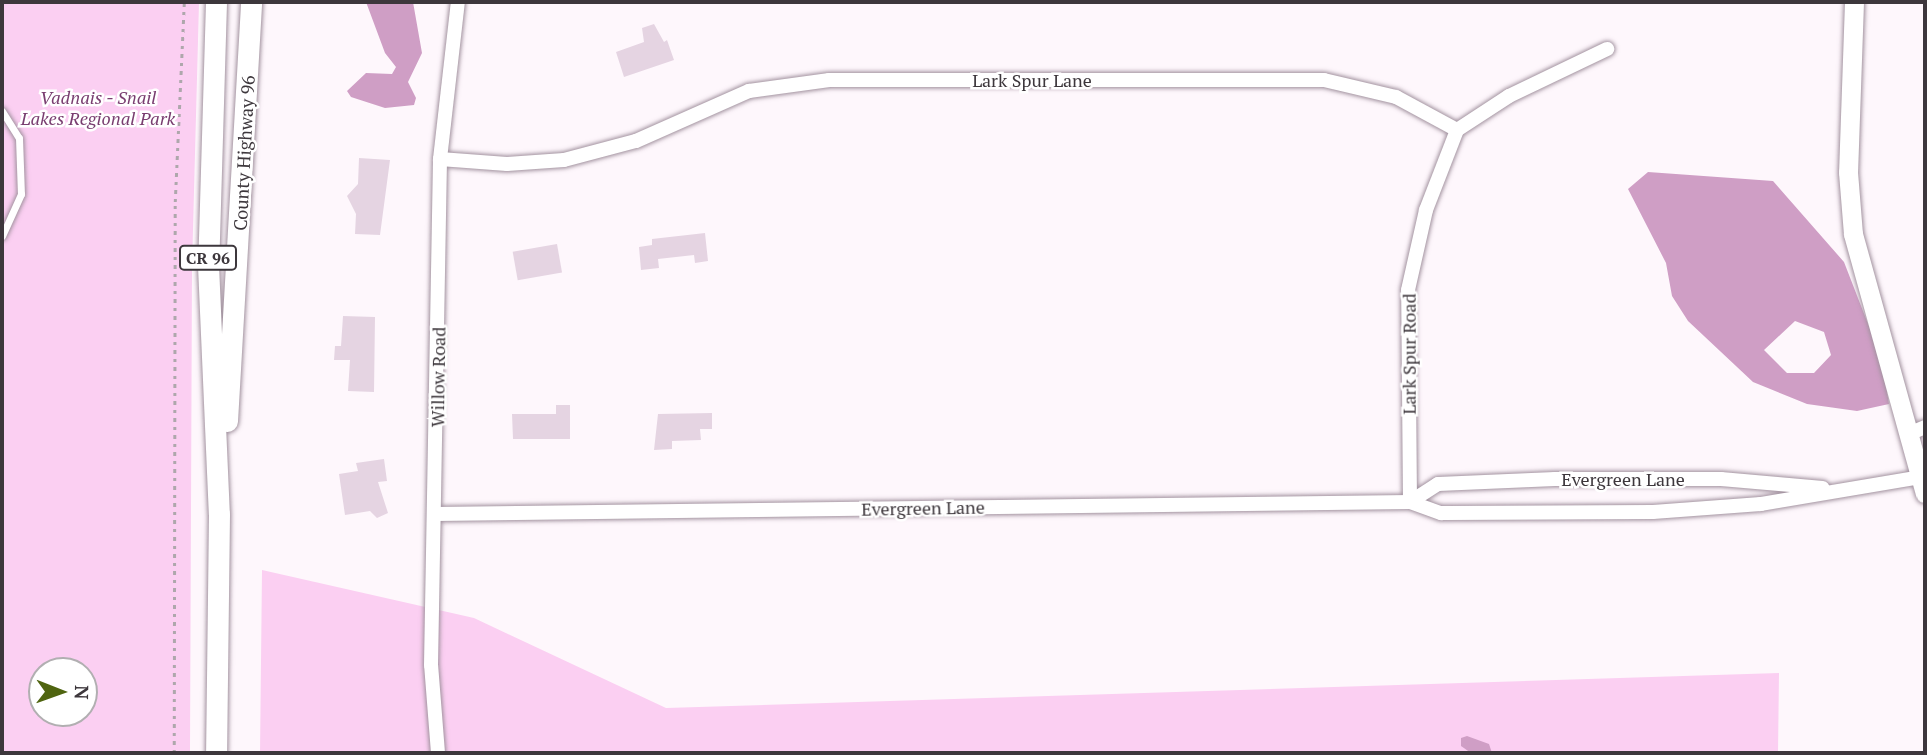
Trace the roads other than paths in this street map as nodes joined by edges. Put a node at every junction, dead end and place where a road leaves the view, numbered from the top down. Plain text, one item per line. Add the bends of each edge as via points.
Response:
1 (216, 2) edge
2 (251, 2) edge
3 (458, 2) edge
4 (1854, 4) edge
5 (1607, 49) dead end
6 (2, 111) edge
7 (1457, 130) junction
8 (440, 159) junction
9 (2, 236) edge
10 (1918, 430) edge
11 (1923, 485) edge
12 (1841, 490) junction
13 (1410, 502) junction
14 (219, 514) junction
15 (436, 514) junction
16 (216, 753) edge
17 (438, 753) edge

1 - 14 main road, County Highway 96 / CR 96 via 208,265
2 - 14 main road, County Highway 96 / CR 96 via 239,264
3 - 8 street, Willow Road
4 - 10 street via 1848,172 1853,234
5 - 7 street via 1509,96
6 - 9 lane via 19,138 21,194
7 - 8 street, Lark Spur Lane via 1396,97 1324,80 829,80 749,91 636,141 564,160 507,164
7 - 13 street, Lark Spur Road via 1427,205 1408,290
8 - 15 street, Willow Road
10 - 11 street
11 - 12 street, Evergreen Lane
12 - 13 street, Evergreen Lane via 1761,504 1653,512 1441,513
12 - 13 street, Evergreen Lane via 1721,479 1571,478 1438,484
13 - 15 street, Evergreen Lane
14 - 16 main road, County Highway 96 / CR 96
15 - 17 street, Willow Road via 431,665

